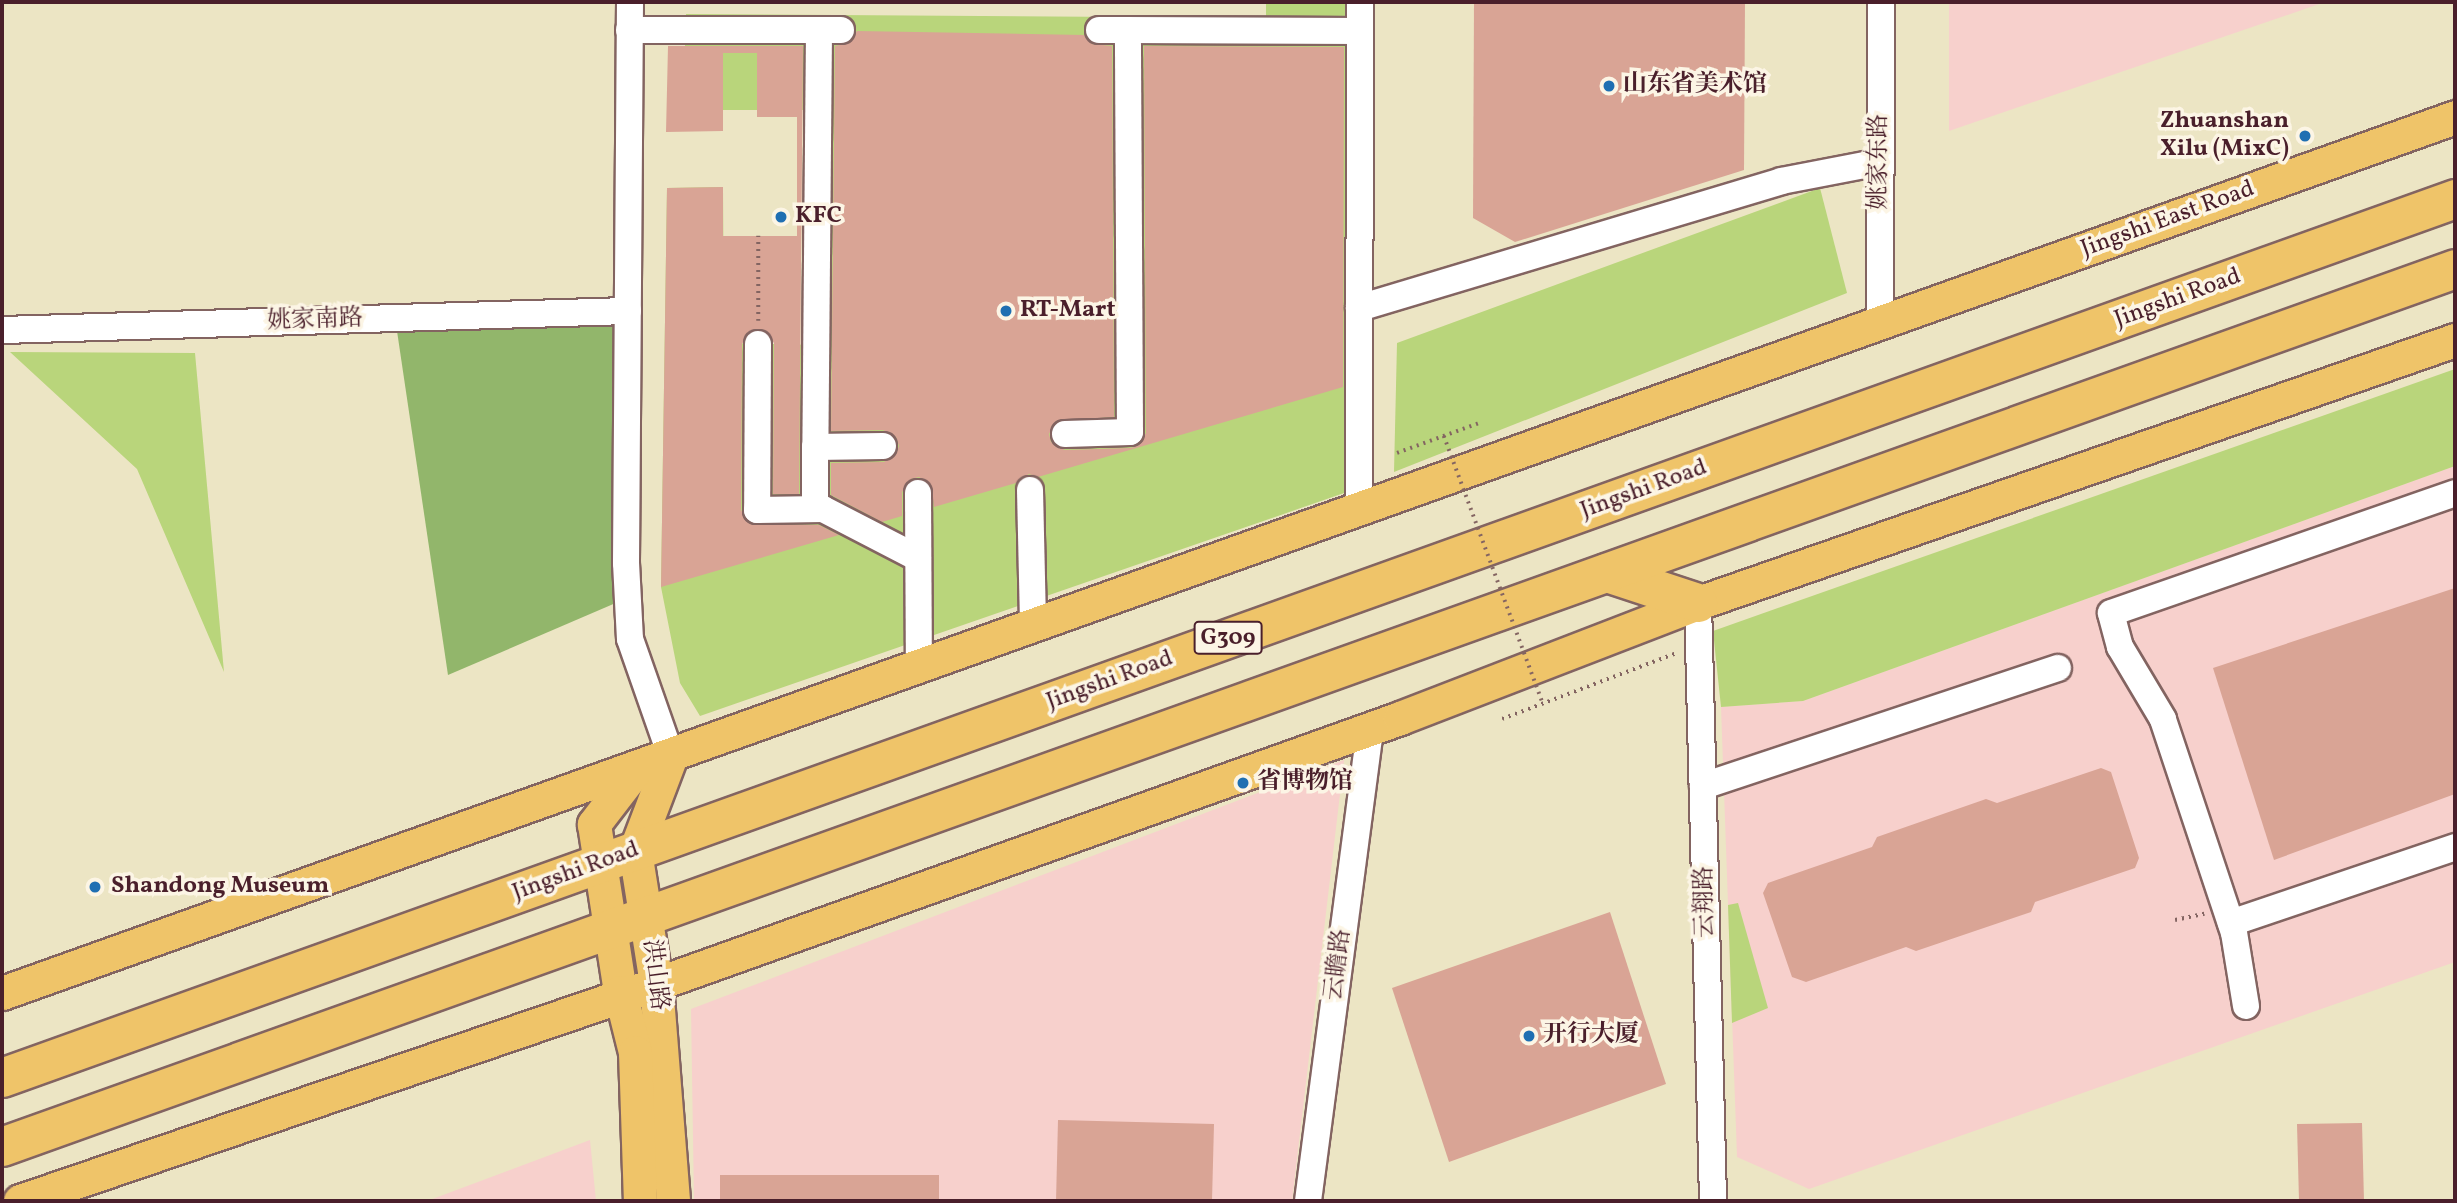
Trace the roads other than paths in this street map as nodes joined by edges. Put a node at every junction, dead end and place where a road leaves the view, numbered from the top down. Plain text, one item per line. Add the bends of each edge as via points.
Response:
1 (630, 2) edge
2 (1360, 2) edge
3 (1881, 2) edge
4 (629, 30) junction
5 (1099, 30) dead end
6 (1128, 30) junction
7 (1360, 31) junction
8 (2455, 117) edge
9 (1880, 162) junction
10 (2455, 199) edge
11 (2455, 269) edge
12 (1359, 308) junction
13 (628, 311) junction
14 (1880, 322) junction
15 (2, 330) edge
16 (2455, 341) edge
17 (758, 344) road end
18 (1065, 434) dead end
19 (883, 446) dead end
20 (815, 447) junction
21 (1030, 490) dead end
22 (918, 493) dead end
23 (2455, 493) edge
24 (815, 509) junction
25 (1359, 509) junction
26 (918, 558) junction
27 (1607, 573) junction
28 (1698, 603) junction
29 (1033, 624) junction
30 (919, 667) junction
31 (2058, 668) dead end
32 (1370, 729) junction
33 (671, 756) junction
34 (637, 768) junction
35 (1703, 786) junction
36 (2455, 847) edge
37 (635, 850) junction
38 (599, 864) junction
39 (2229, 916) junction
40 (646, 917) junction
41 (610, 930) junction
42 (656, 984) junction
43 (620, 992) junction
44 (2, 993) edge
45 (2246, 1006) dead end
46 (2, 1077) edge
47 (2, 1147) edge
48 (20, 1201) edge
49 (640, 1201) edge
50 (673, 1201) edge
51 (1308, 1201) edge
52 (1713, 1201) edge

1 - 4 street
2 - 7 street
3 - 9 street, 姚家东路
4 - 13 street
4 - 20 street via 830,30
5 - 6 street
6 - 7 street
6 - 18 street via 1130,432
7 - 12 street
8 - 14 main road, Jingshi East Road
9 - 12 street via 1781,181
9 - 14 street, 姚家东路
10 - 37 highway, Jingshi Road / G309
11 - 27 highway, G309
12 - 25 street
13 - 15 street, 姚家南路
13 - 33 street via 626,563 630,639
14 - 25 main road
16 - 28 main road
17 - 24 street via 757,510
19 - 20 street
20 - 24 street
21 - 29 street
22 - 26 street
23 - 39 street via 2111,613 2120,647 2163,719
24 - 26 street
25 - 29 main road
26 - 30 street
27 - 28 highway
27 - 40 highway, G309
28 - 32 main road
28 - 35 street, 云翔路
29 - 30 main road
30 - 33 main road
31 - 35 street
32 - 42 main road
32 - 51 street, 云瞻路
33 - 34 main road
33 - 37 main road
34 - 38 main road, 洪山路 via 594,824
34 - 44 main road
35 - 52 street, 云翔路
36 - 39 street
37 - 38 highway, Jingshi Road / G309
37 - 40 main road, 洪山路
38 - 41 main road, 洪山路
38 - 46 highway, Jingshi Road / G309
39 - 45 street
40 - 41 highway, G309
40 - 42 main road, 洪山路
41 - 43 main road, 洪山路
41 - 47 highway, G309
42 - 43 main road
42 - 50 main road, 洪山路
43 - 48 main road
43 - 49 main road, 洪山路 via 635,1052

